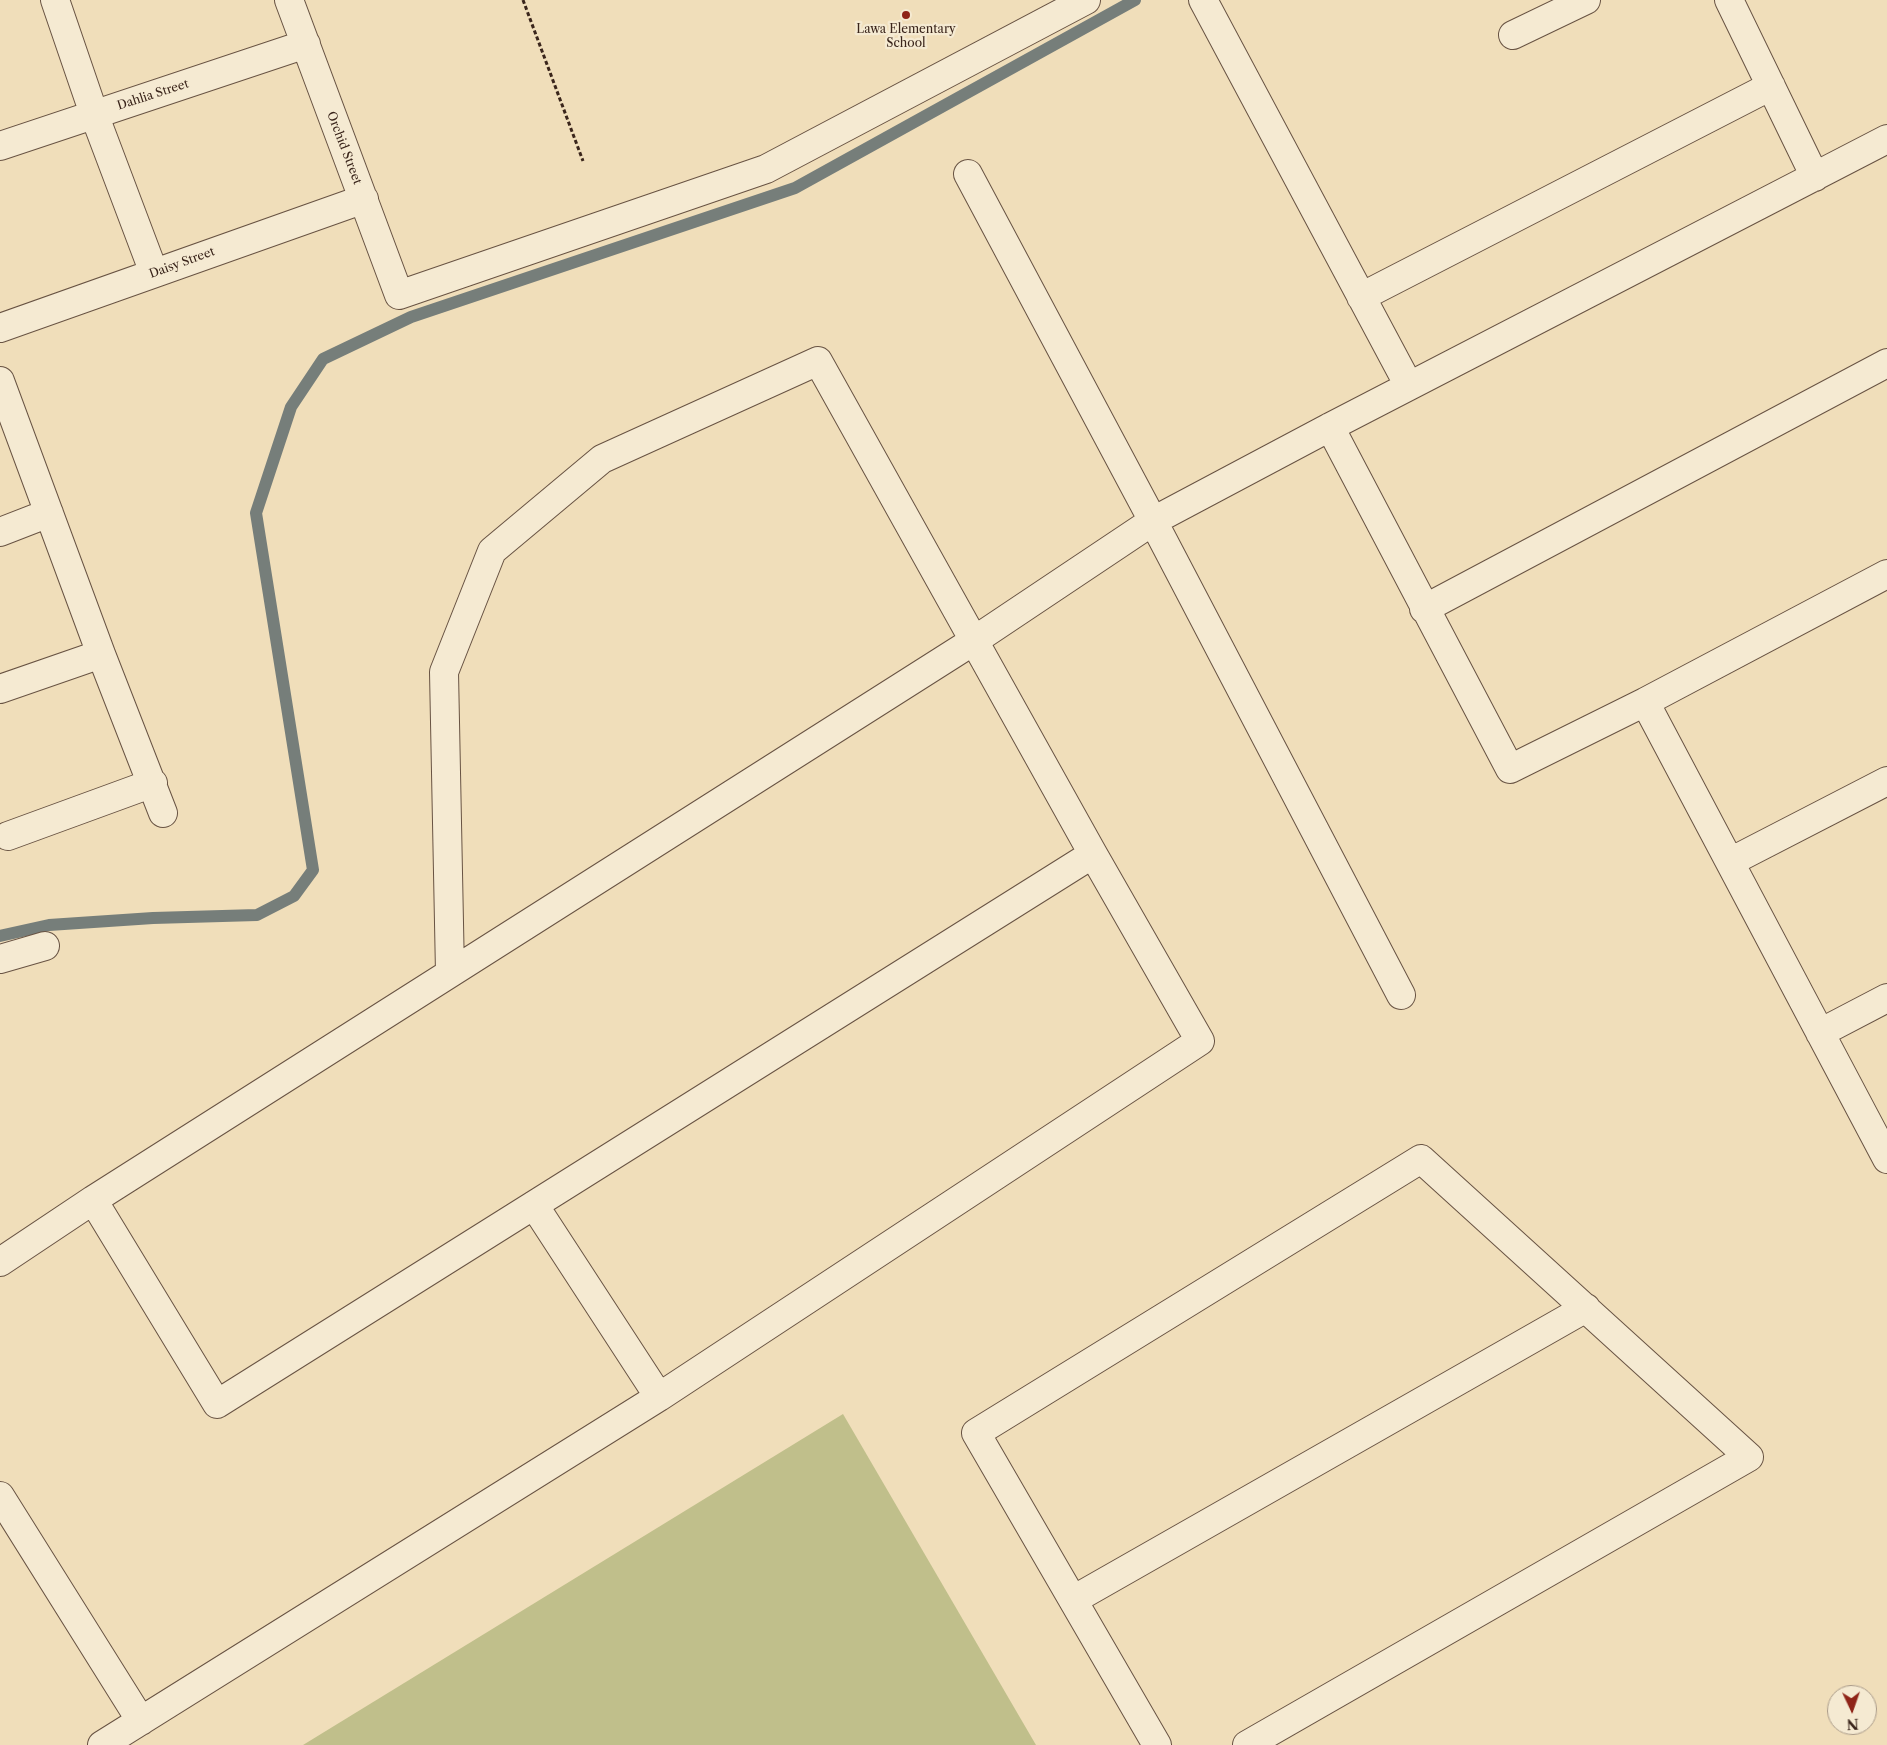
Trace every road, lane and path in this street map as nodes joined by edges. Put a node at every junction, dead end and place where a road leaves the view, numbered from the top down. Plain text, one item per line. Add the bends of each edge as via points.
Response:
1 (55, 0) edge
2 (289, 0) edge
3 (523, 0) edge
4 (1086, 0) edge
5 (1203, 0) edge
6 (1586, 0) edge
7 (1729, 0) edge
8 (1513, 35) dead end
9 (306, 44) junction
10 (1771, 86) junction
11 (94, 114) junction
12 (1887, 139) edge
13 (0, 146) edge
14 (583, 161) dead end
15 (968, 174) dead end
16 (1815, 177) junction
17 (364, 199) junction
18 (154, 273) junction
19 (1361, 297) junction
20 (0, 328) edge
21 (1887, 363) edge
22 (0, 382) edge
23 (1409, 386) junction
24 (1330, 426) junction
25 (48, 514) junction
26 (1153, 521) junction
27 (0, 532) edge
28 (1887, 574) edge
29 (1424, 609) junction
30 (975, 640) junction
31 (101, 654) junction
32 (0, 689) edge
33 (1645, 702) junction
34 (1887, 781) edge
35 (153, 783) junction
36 (163, 812) dead end
37 (8, 836) dead end
38 (1093, 854) junction
39 (1730, 862) junction
40 (45, 946) dead end
41 (0, 959) edge
42 (450, 973) junction
43 (1401, 995) dead end
44 (1887, 998) edge
45 (1820, 1033) junction
46 (1887, 1159) edge
47 (93, 1200) junction
48 (534, 1205) junction
49 (0, 1262) edge
50 (1586, 1308) junction
51 (659, 1397) junction
52 (0, 1496) edge
53 (1073, 1600) junction
54 (141, 1721) junction
55 (102, 1745) edge
56 (1157, 1745) edge
57 (1247, 1745) edge

1 - 11 street
2 - 9 street, Orchid Street
3 - 14 path
4 - 17 street, Orchid Street via 766,170 399,295
5 - 19 street
6 - 8 street
7 - 10 street
9 - 11 street, Dahlia Street
9 - 17 street, Orchid Street
10 - 16 street
10 - 19 street
11 - 13 street, Dahlia Street
11 - 18 street
12 - 16 street
15 - 26 street
16 - 23 street
17 - 18 street, Daisy Street
18 - 20 street, Daisy Street
19 - 23 street
21 - 29 street
22 - 25 street
23 - 24 street
24 - 26 street
24 - 29 street
25 - 27 street
25 - 31 street
26 - 30 street
26 - 43 street
28 - 33 street
29 - 33 street via 1510,769
30 - 38 street
30 - 42 street
30 - 42 street via 818,360 602,459 492,551 444,672
31 - 32 street
31 - 35 street
33 - 39 street
34 - 39 street
35 - 36 street
35 - 37 street
38 - 48 street
38 - 51 street via 1200,1042
39 - 45 street
40 - 41 street
42 - 47 street
44 - 45 street
45 - 46 street
47 - 48 street via 217,1404
47 - 49 street
48 - 51 street
50 - 53 street
50 - 53 street via 1421,1159 976,1433
50 - 57 street via 1748,1457
51 - 54 street
52 - 54 street
53 - 56 street
54 - 55 street

